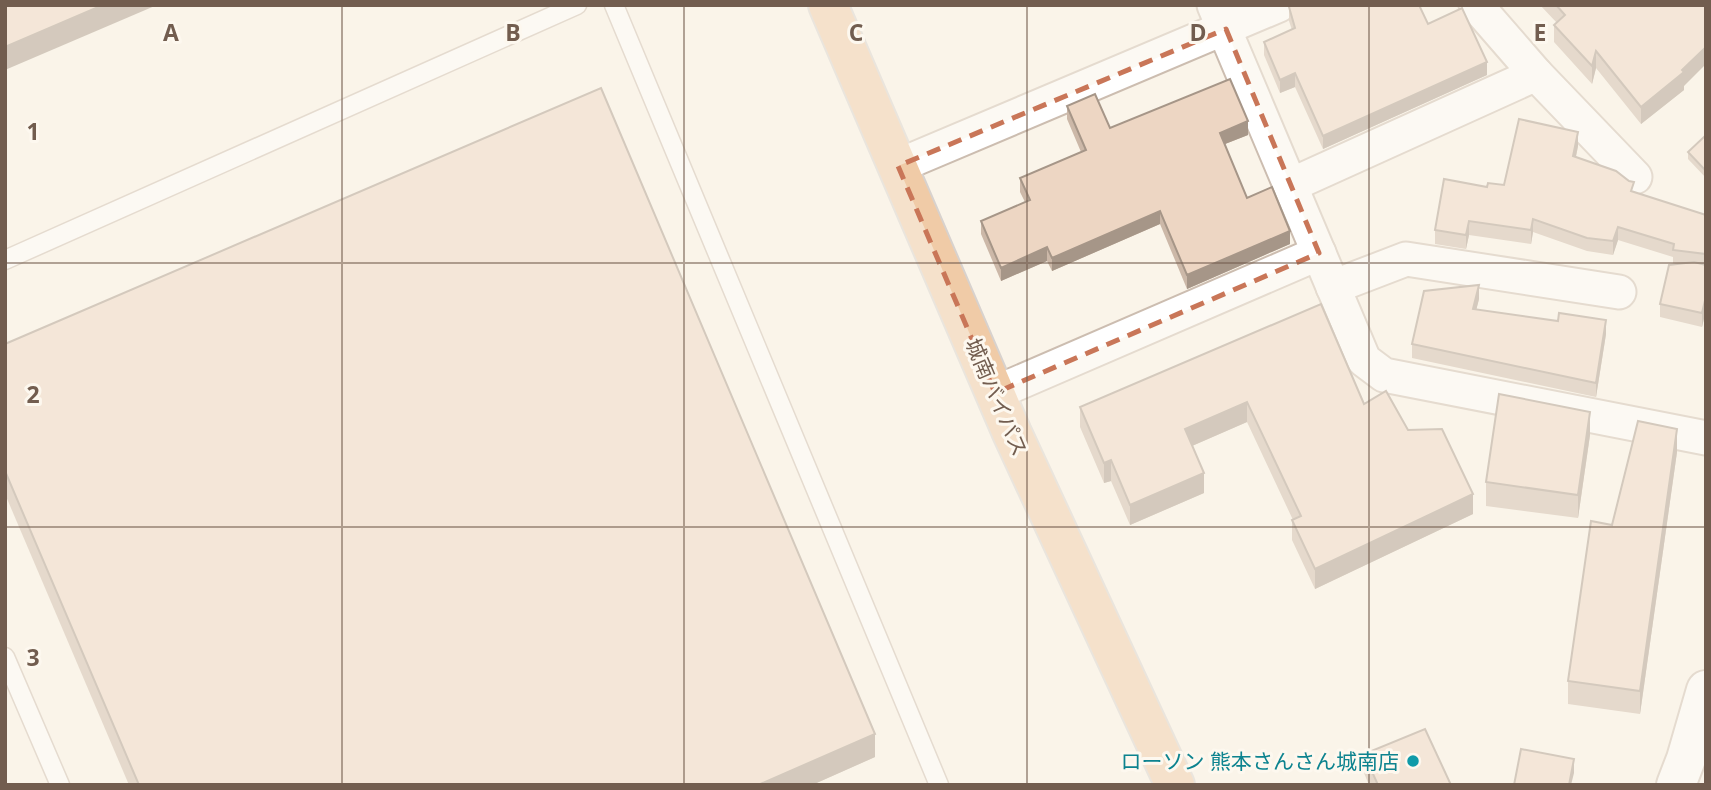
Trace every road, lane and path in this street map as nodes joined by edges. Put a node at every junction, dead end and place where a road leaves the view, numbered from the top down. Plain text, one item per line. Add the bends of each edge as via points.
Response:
1 (577, 5) edge
2 (614, 5) edge
3 (828, 5) edge
4 (1279, 5) edge
5 (1476, 5) edge
6 (1220, 17) edge
7 (1536, 74) junction
8 (898, 166) junction
9 (1635, 177) dead end
10 (1291, 185) junction
11 (1319, 253) junction
12 (5, 260) edge
13 (1333, 287) junction
14 (1619, 292) dead end
15 (995, 393) junction
16 (1706, 438) edge
17 (5, 657) edge
18 (1706, 690) edge
19 (60, 785) edge
20 (939, 785) edge
21 (1175, 785) edge
22 (1676, 785) edge

1 - 12 lane
2 - 20 lane
3 - 8 highway, 城南バイパス
4 - 6 street
5 - 7 street
6 - 8 street
6 - 10 street
7 - 9 street
7 - 10 street
8 - 15 highway, 城南バイパス
10 - 11 street
11 - 13 street
11 - 15 street
13 - 14 street via 1406,259
13 - 16 street via 1364,360 1384,375
15 - 21 highway, 城南バイパス
17 - 19 lane
18 - 22 street

